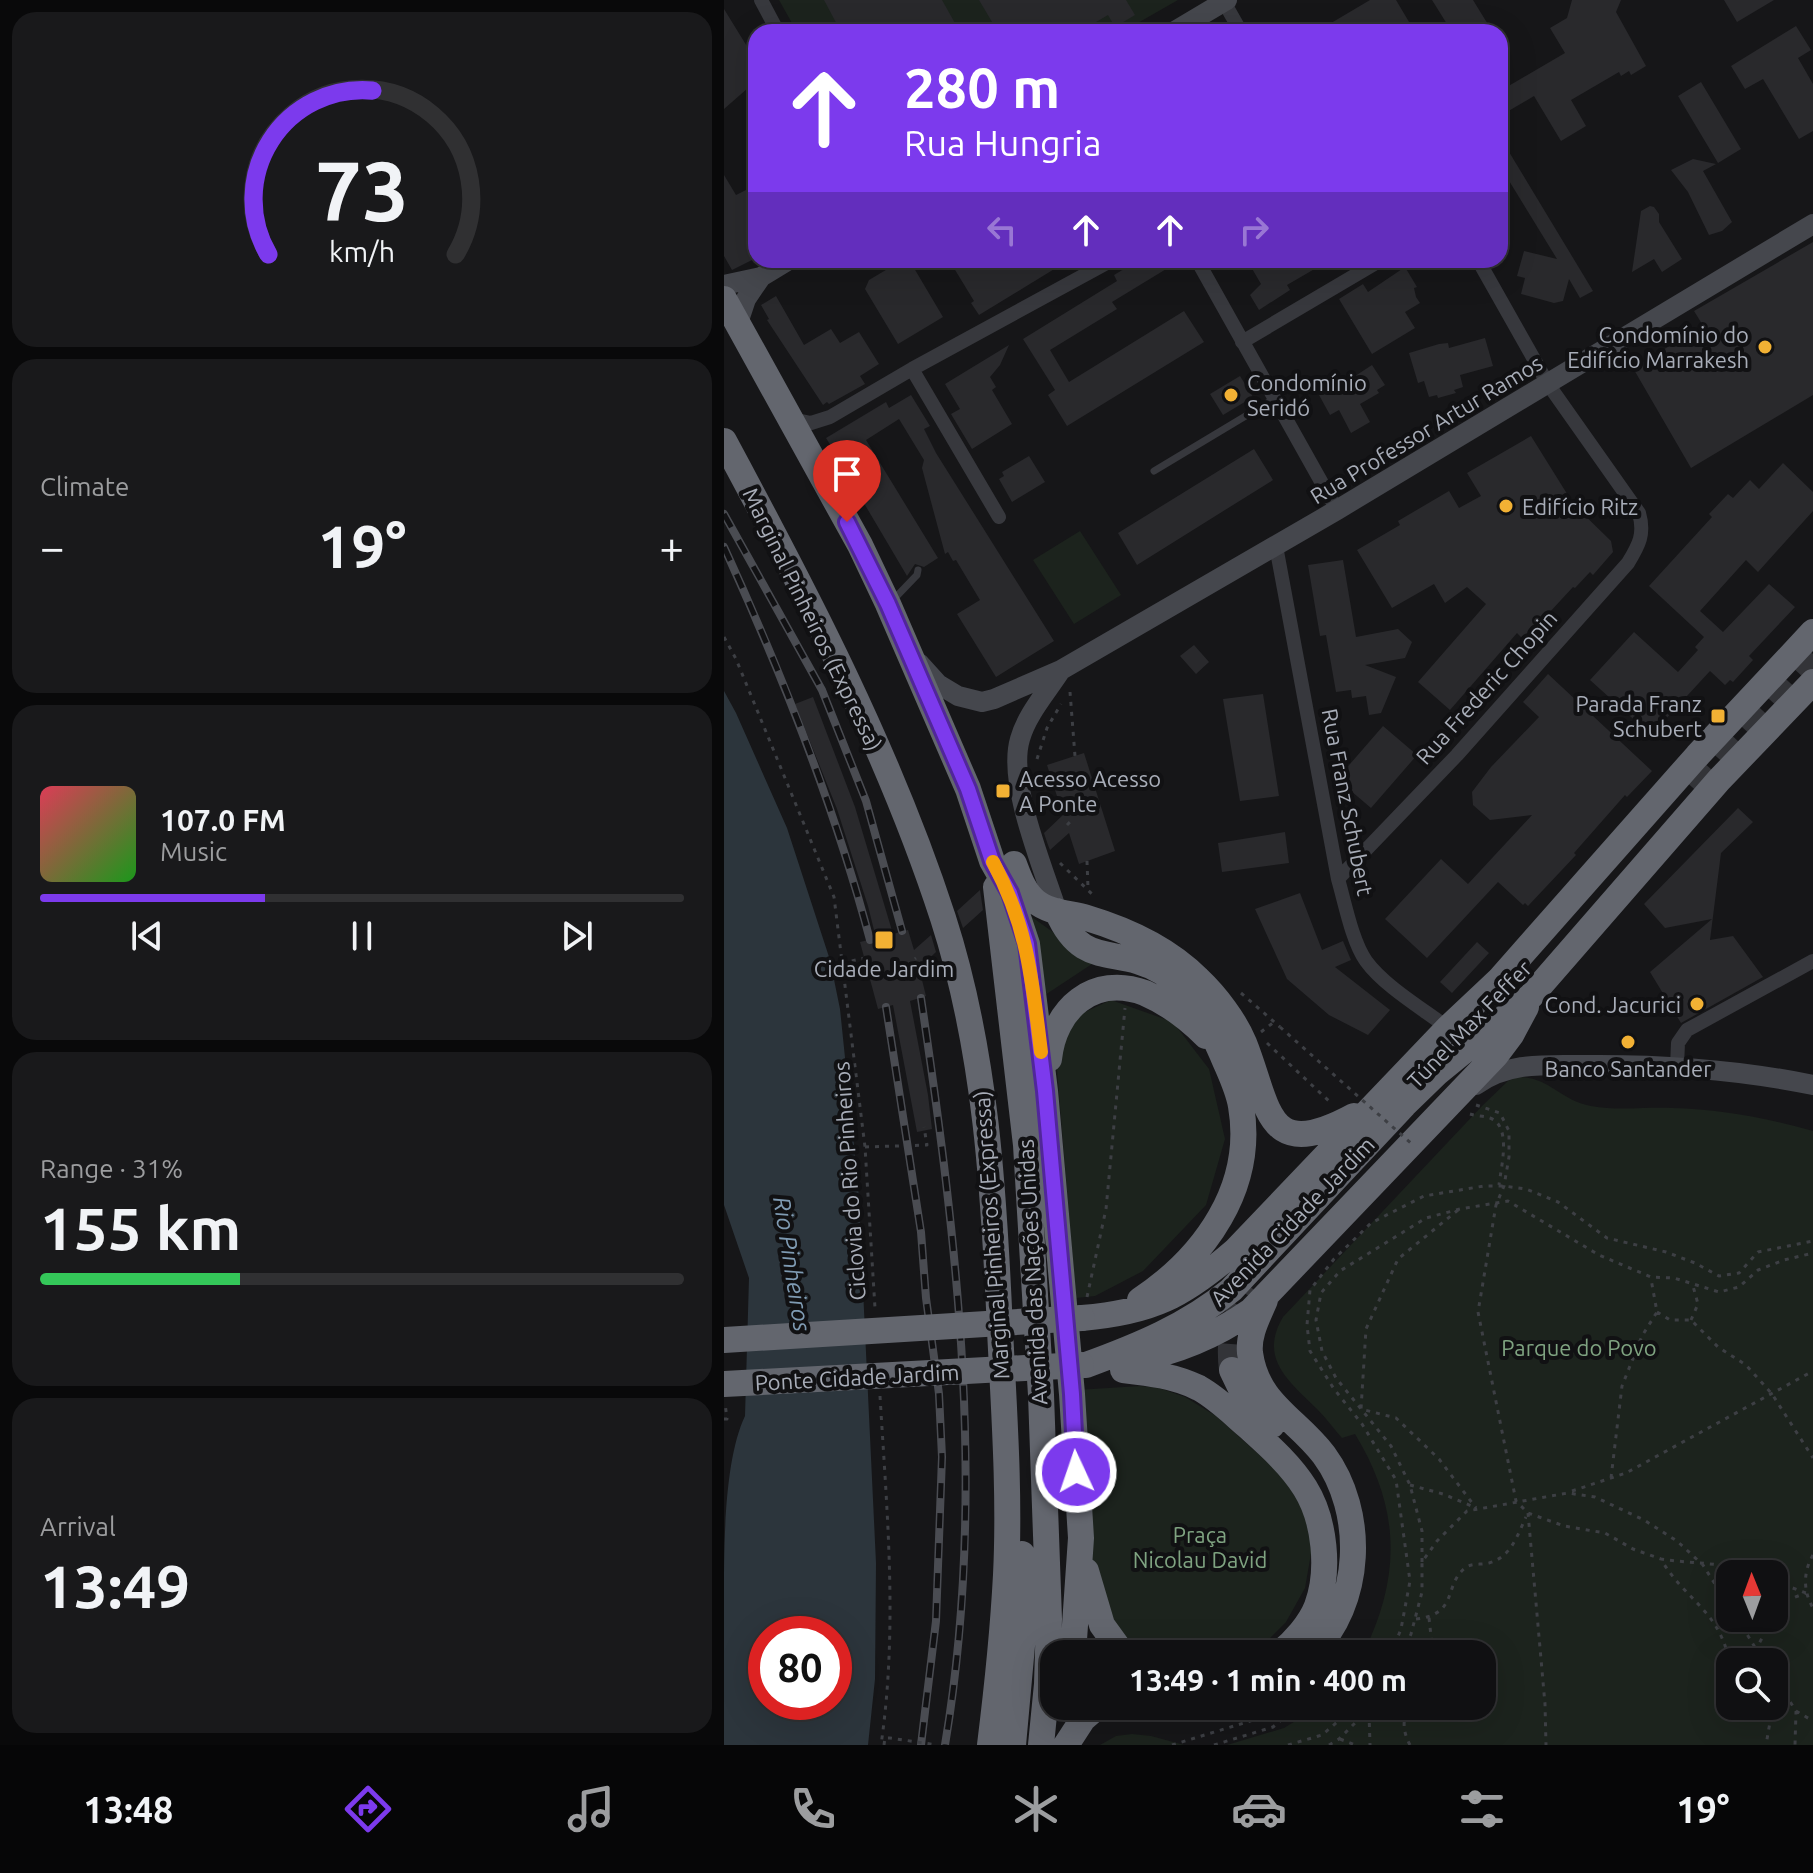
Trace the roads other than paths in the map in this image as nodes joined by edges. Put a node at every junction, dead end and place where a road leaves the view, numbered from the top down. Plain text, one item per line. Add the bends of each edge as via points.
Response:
1 (761, 0) edge
2 (1225, 1) edge
3 (774, 24) edge
4 (1186, 24) edge
5 (1237, 24) edge
6 (1813, 224) edge
7 (776, 268) edge
8 (1097, 268) edge
9 (1201, 268) edge
10 (1366, 268) edge
11 (1483, 268) edge
12 (761, 277) junction
13 (724, 285) edge
14 (724, 299) edge
15 (738, 323) junction
16 (1242, 342) junction
17 (912, 369) junction
18 (1548, 384) junction
19 (1274, 399) junction
20 (792, 419) junction
21 (724, 441) edge
22 (865, 467) dead end
23 (1154, 471) dead end
24 (822, 476) junction
25 (1337, 510) junction
26 (999, 517) dead end
27 (1276, 546) junction
28 (918, 570) dead end
29 (888, 604) junction
30 (1813, 632) edge
31 (906, 647) junction
32 (1813, 667) edge
33 (1061, 670) junction
34 (1813, 682) edge
35 (1719, 780) junction
36 (1692, 787) tunnel mouth
37 (968, 789) junction
38 (992, 861) junction
39 (1338, 879) junction
40 (1057, 911) junction
41 (1813, 961) edge
42 (1531, 996) junction
43 (1448, 1028) junction
44 (1220, 1051) junction
45 (1677, 1066) junction
46 (1813, 1085) edge
47 (1045, 1091) junction
48 (1462, 1104) junction
49 (1374, 1105) junction
50 (1236, 1250) junction
51 (1260, 1293) junction
52 (1117, 1315) junction
53 (1082, 1318) joint
54 (724, 1340) edge
55 (1083, 1365) junction
56 (1232, 1370) tunnel mouth
57 (724, 1384) edge
58 (1004, 1454) junction
59 (1081, 1538) junction
60 (1074, 1640) edge
61 (1113, 1640) edge
62 (1291, 1640) edge
63 (1319, 1640) edge
64 (1323, 1640) edge
65 (1060, 1720) edge
66 (1081, 1720) edge
67 (1048, 1742) edge
68 (990, 1745) edge
69 (1013, 1745) edge

1 - 3 street
2 - 4 street
2 - 5 street
6 - 18 street, Rua Professor Artur Ramos
7 - 12 street
8 - 17 street
9 - 16 street
10 - 16 street
11 - 18 street
12 - 13 street
12 - 15 street
14 - 15 highway
15 - 20 highway
16 - 19 street
17 - 20 street via 821,421
17 - 26 street
18 - 25 street, Rua Professor Artur Ramos
18 - 39 street, Rua Frederic Chopin via 1639,513 1641,541 1628,563 1457,755
19 - 23 lane
19 - 25 street
20 - 24 highway
21 - 58 highway, Marginal Pinheiros (Expressa) via 875,741 952,950 981,1086 992,1182
22 - 24 lane via 858,456
24 - 29 highway
25 - 27 street, Rua Professor Artur Ramos
27 - 33 street, Rua Professor Artur Ramos
27 - 39 street, Rua Franz Schubert
28 - 29 lane
29 - 31 highway
30 - 43 highway, Avenida Cidade Jardim via 1499,980
31 - 33 street, Rua Professor Artur Ramos via 938,684 969,700 994,699
31 - 37 highway
32 - 35 highway
33 - 40 street, Rua Professor Artur Ramos via 1031,714 1016,760 1025,811
34 - 35 highway, Avenida Cidade Jardim
35 - 42 highway, Avenida Cidade Jardim
36 - 50 highway, Túnel Max Feffer via 1265,1232
37 - 38 highway, Avenida das Nações Unidas
37 - 40 highway via 1026,890 1035,901
38 - 47 highway, Avenida das Nações Unidas via 1010,893 1027,944
38 - 67 highway, Avenida das Nações Unidas via 1026,1145 1049,1619
39 - 43 street, Rua Franz Schubert via 1366,961
40 - 44 highway via 1077,944 1160,971 1185,990
40 - 49 highway via 1136,937 1199,979 1239,1032 1262,1099 1288,1132 1306,1135 1334,1128
41 - 45 street via 1687,1030 1678,1043
42 - 48 highway, Avenida Cidade Jardim via 1511,1035
42 - 51 highway via 1375,1158
42 - 55 highway, Avenida Cidade Jardim via 1415,1095 1231,1290 1164,1334
43 - 49 highway, Avenida Cidade Jardim
44 - 47 highway via 1169,1005 1144,993 1108,990 1077,1000 1064,1013 1050,1049
44 - 52 highway via 1241,1105 1242,1166 1234,1194 1190,1258 1161,1286
45 - 46 street
45 - 48 street via 1519,1067 1488,1077
47 - 59 highway, Avenida das Nações Unidas
48 - 51 highway, Avenida Cidade Jardim
49 - 50 highway, Avenida Cidade Jardim
50 - 52 highway, Avenida Cidade Jardim via 1172,1298
51 - 55 highway, Avenida Cidade Jardim via 1233,1323 1183,1348
51 - 64 highway via 1250,1339 1258,1379 1273,1404 1323,1455 1351,1521 1346,1597
52 - 53 highway, Avenida Cidade Jardim
53 - 54 highway, Ponte Cidade Jardim, bridge
55 - 57 highway, Ponte Cidade Jardim, bridge
55 - 62 highway via 1150,1372 1200,1389 1294,1471 1321,1531 1322,1582 1316,1607
56 - 63 highway via 1246,1399 1305,1458 1334,1513 1338,1588
58 - 68 highway, Marginal Pinheiros (Expressa) via 1006,1573
58 - 69 highway via 1020,1497 1024,1624
59 - 60 highway, Avenida das Nações Unidas
59 - 61 highway via 1102,1625
65 - 67 highway
66 - 67 highway

